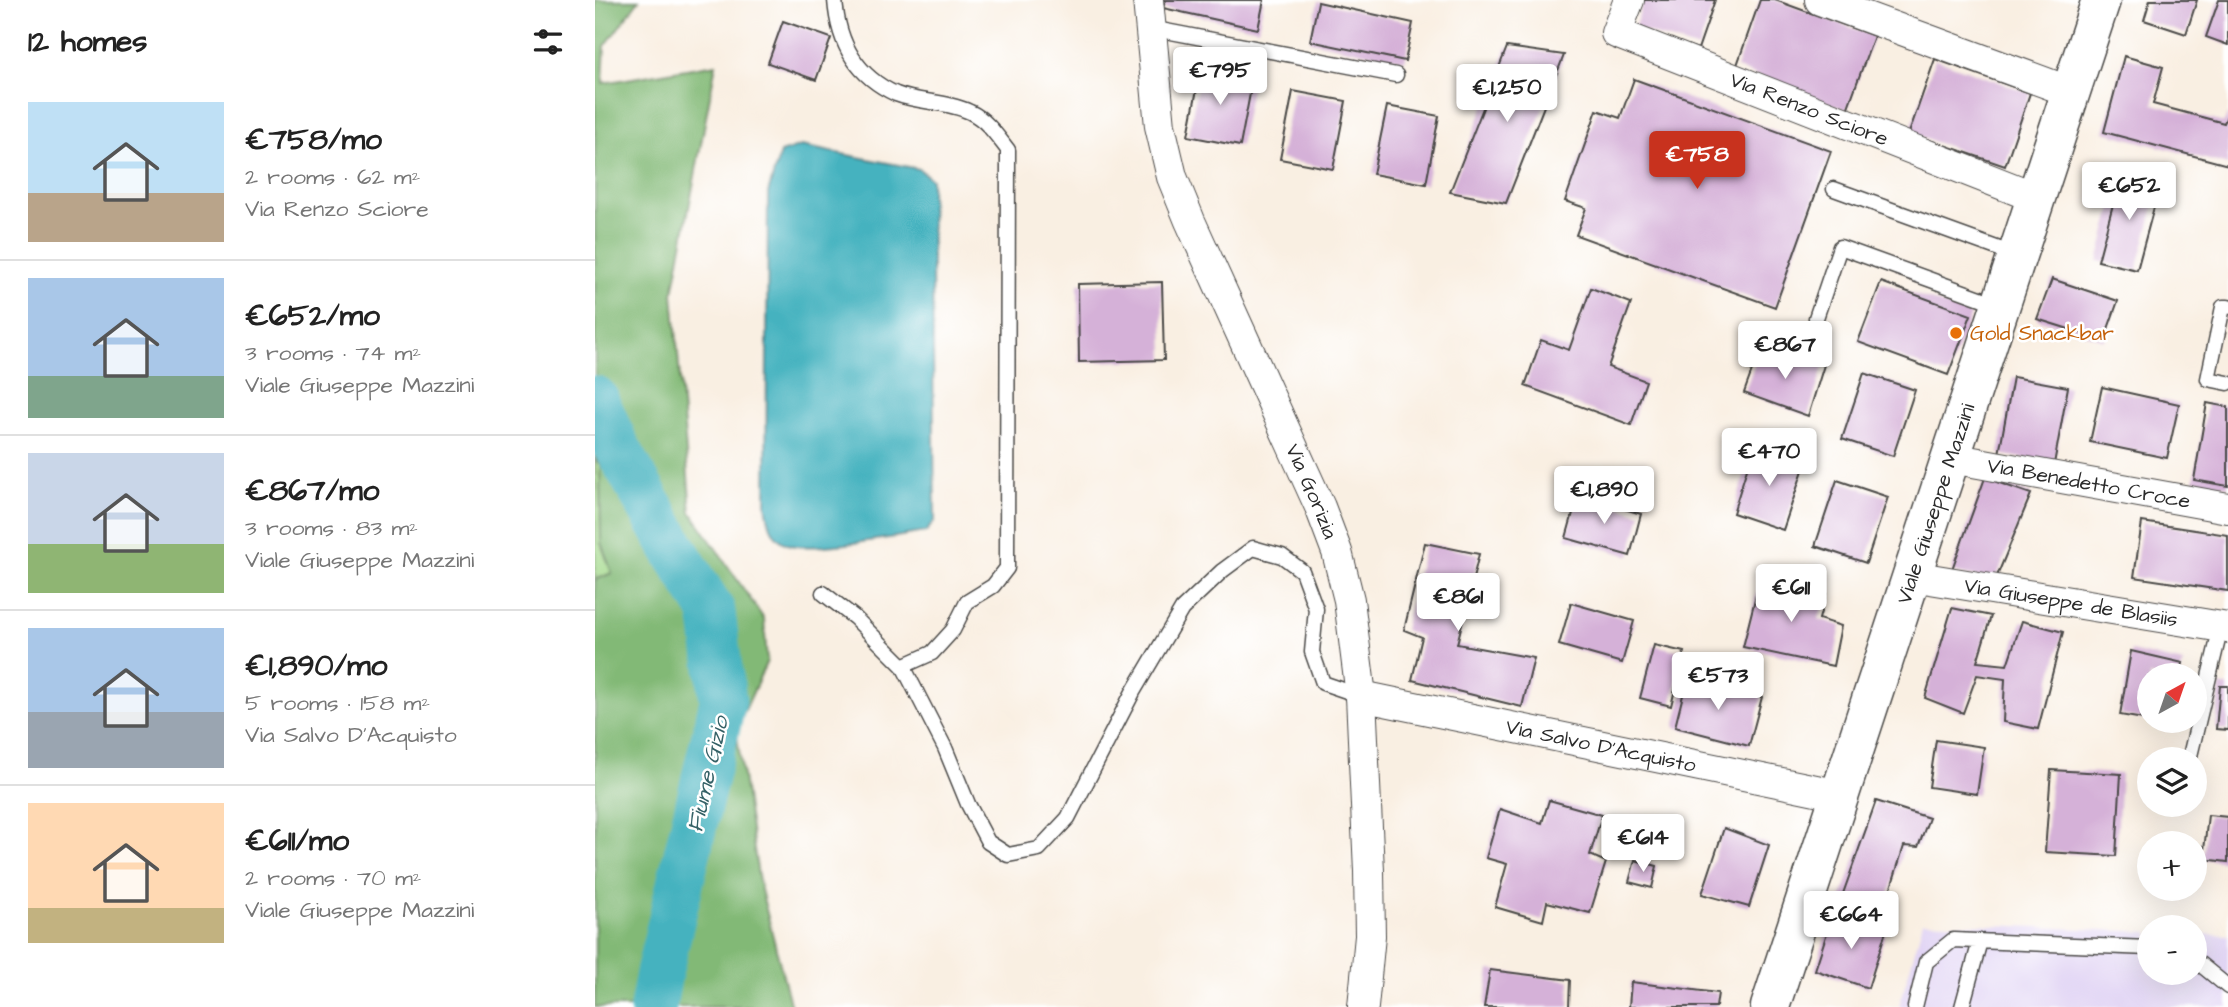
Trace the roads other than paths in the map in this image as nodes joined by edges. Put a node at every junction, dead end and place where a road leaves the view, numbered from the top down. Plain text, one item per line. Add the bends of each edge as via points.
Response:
1 (835, 0) edge
2 (1629, 0) edge
3 (1820, 0) edge
4 (2101, 0) edge
5 (1148, 14) edge
6 (1396, 75) dead end
7 (2071, 92) junction
8 (1834, 189) dead end
9 (2036, 198) junction
10 (2017, 256) junction
11 (2001, 306) junction
12 (2228, 307) edge
13 (1816, 318) dead end
14 (2228, 383) edge
15 (1951, 458) junction
16 (2228, 508) edge
17 (1912, 576) junction
18 (823, 593) dead end
19 (2225, 627) edge
20 (903, 666) junction
21 (1361, 696) junction
22 (2193, 747) edge
23 (1840, 795) junction
24 (1980, 941) junction
25 (2137, 948) edge
26 (2207, 970) edge
27 (2228, 987) edge
28 (1363, 1007) edge
29 (1770, 1007) edge
30 (1915, 1007) edge
31 (1962, 1007) edge

1 - 20 lane via 845,46 859,69 897,94 969,111 986,122 1008,150 1007,569 993,586 967,602 953,630 932,653
2 - 9 street, Via Renzo Sciore via 1616,33
3 - 7 street
4 - 7 main road, Viale Giuseppe Mazzini
5 - 6 lane
5 - 21 street, Via Gorizia via 1160,126 1172,177 1337,552 1349,600
7 - 9 main road, Viale Giuseppe Mazzini
8 - 10 lane
9 - 10 main road, Viale Giuseppe Mazzini
10 - 11 main road, Viale Giuseppe Mazzini
11 - 13 lane via 1840,247
11 - 15 main road, Viale Giuseppe Mazzini
12 - 14 lane via 2223,307 2208,379
15 - 16 street, Via Benedetto Croce
15 - 17 main road, Viale Giuseppe Mazzini
17 - 19 street, Via Giuseppe de Blasiis
17 - 23 main road, Viale Giuseppe Mazzini
18 - 20 lane
19 - 22 lane
20 - 21 lane via 988,842 1008,855 1039,849 1068,817 1182,609 1253,548 1282,556 1302,571 1316,609 1312,652 1323,683
21 - 23 street, Via Salvo D'Acquisto
21 - 28 street, Via Gorizia via 1370,923
23 - 29 main road, Viale Giuseppe Mazzini
24 - 25 lane
24 - 30 lane via 1953,940 1926,962
24 - 31 lane
26 - 27 lane

